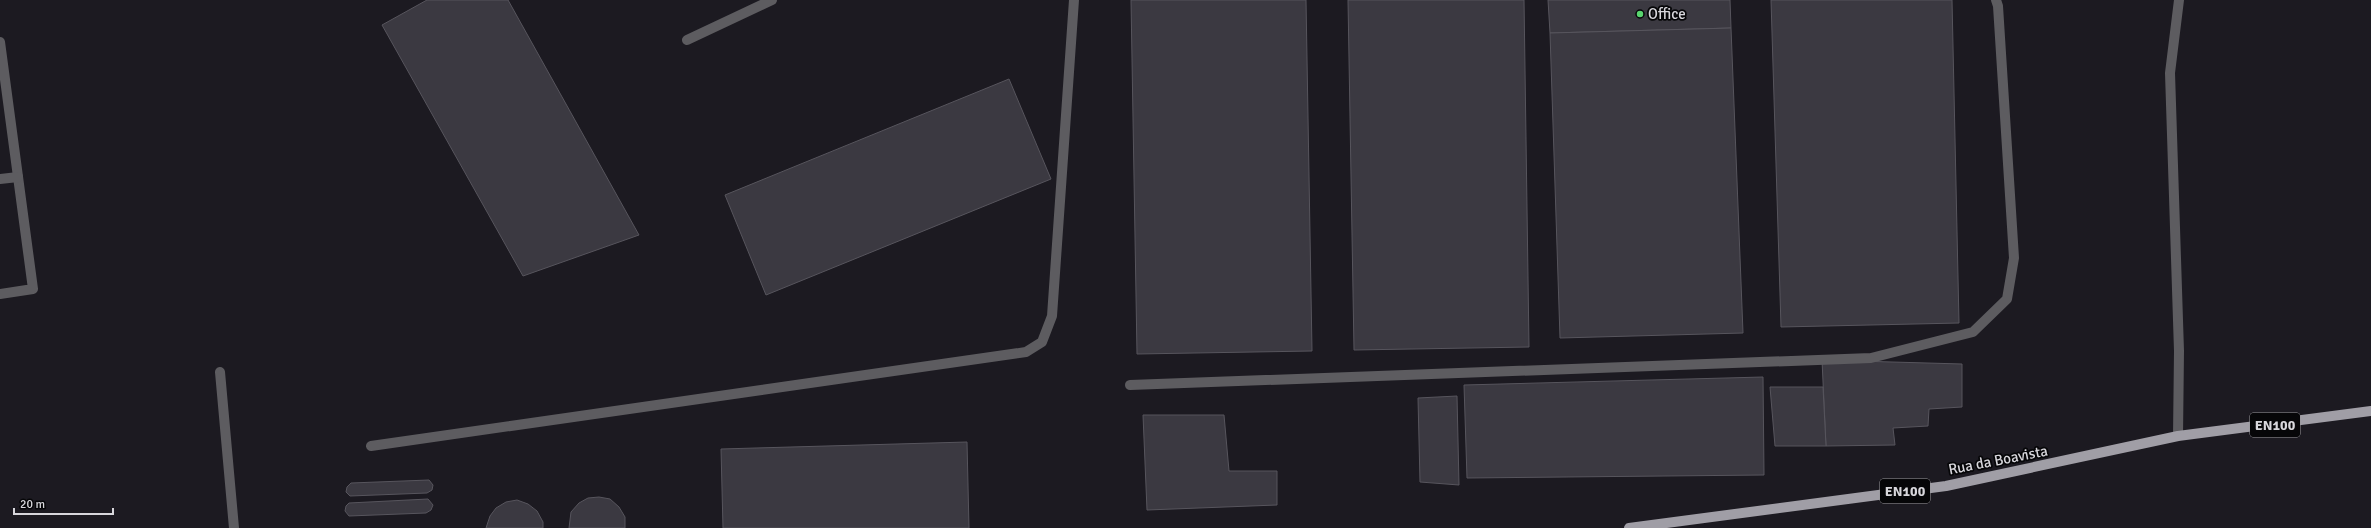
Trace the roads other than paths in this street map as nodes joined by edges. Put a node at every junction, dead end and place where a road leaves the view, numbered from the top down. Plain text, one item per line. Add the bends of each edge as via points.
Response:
1 (772, 0) edge
2 (1074, 0) edge
3 (1996, 0) edge
4 (2179, 0) edge
5 (687, 40) dead end
6 (0, 42) edge
7 (1, 53) edge
8 (18, 177) junction
9 (0, 179) edge
10 (0, 294) edge
11 (220, 372) dead end
12 (1130, 385) dead end
13 (2371, 412) edge
14 (2178, 436) junction
15 (371, 446) dead end
16 (234, 528) edge
17 (1629, 528) edge

1 - 5 lane
2 - 15 lane via 1052,316 1042,342 1037,346 1026,352
3 - 12 lane via 2014,258 2008,299 1973,332 1871,358
4 - 14 lane via 2170,73 2179,351
6 - 7 lane
7 - 8 lane
8 - 9 lane
8 - 10 lane via 33,289
11 - 16 lane
13 - 14 main road, Rua da Boavista / EN100
14 - 17 main road, Rua da Boavista / EN100 via 1946,486

